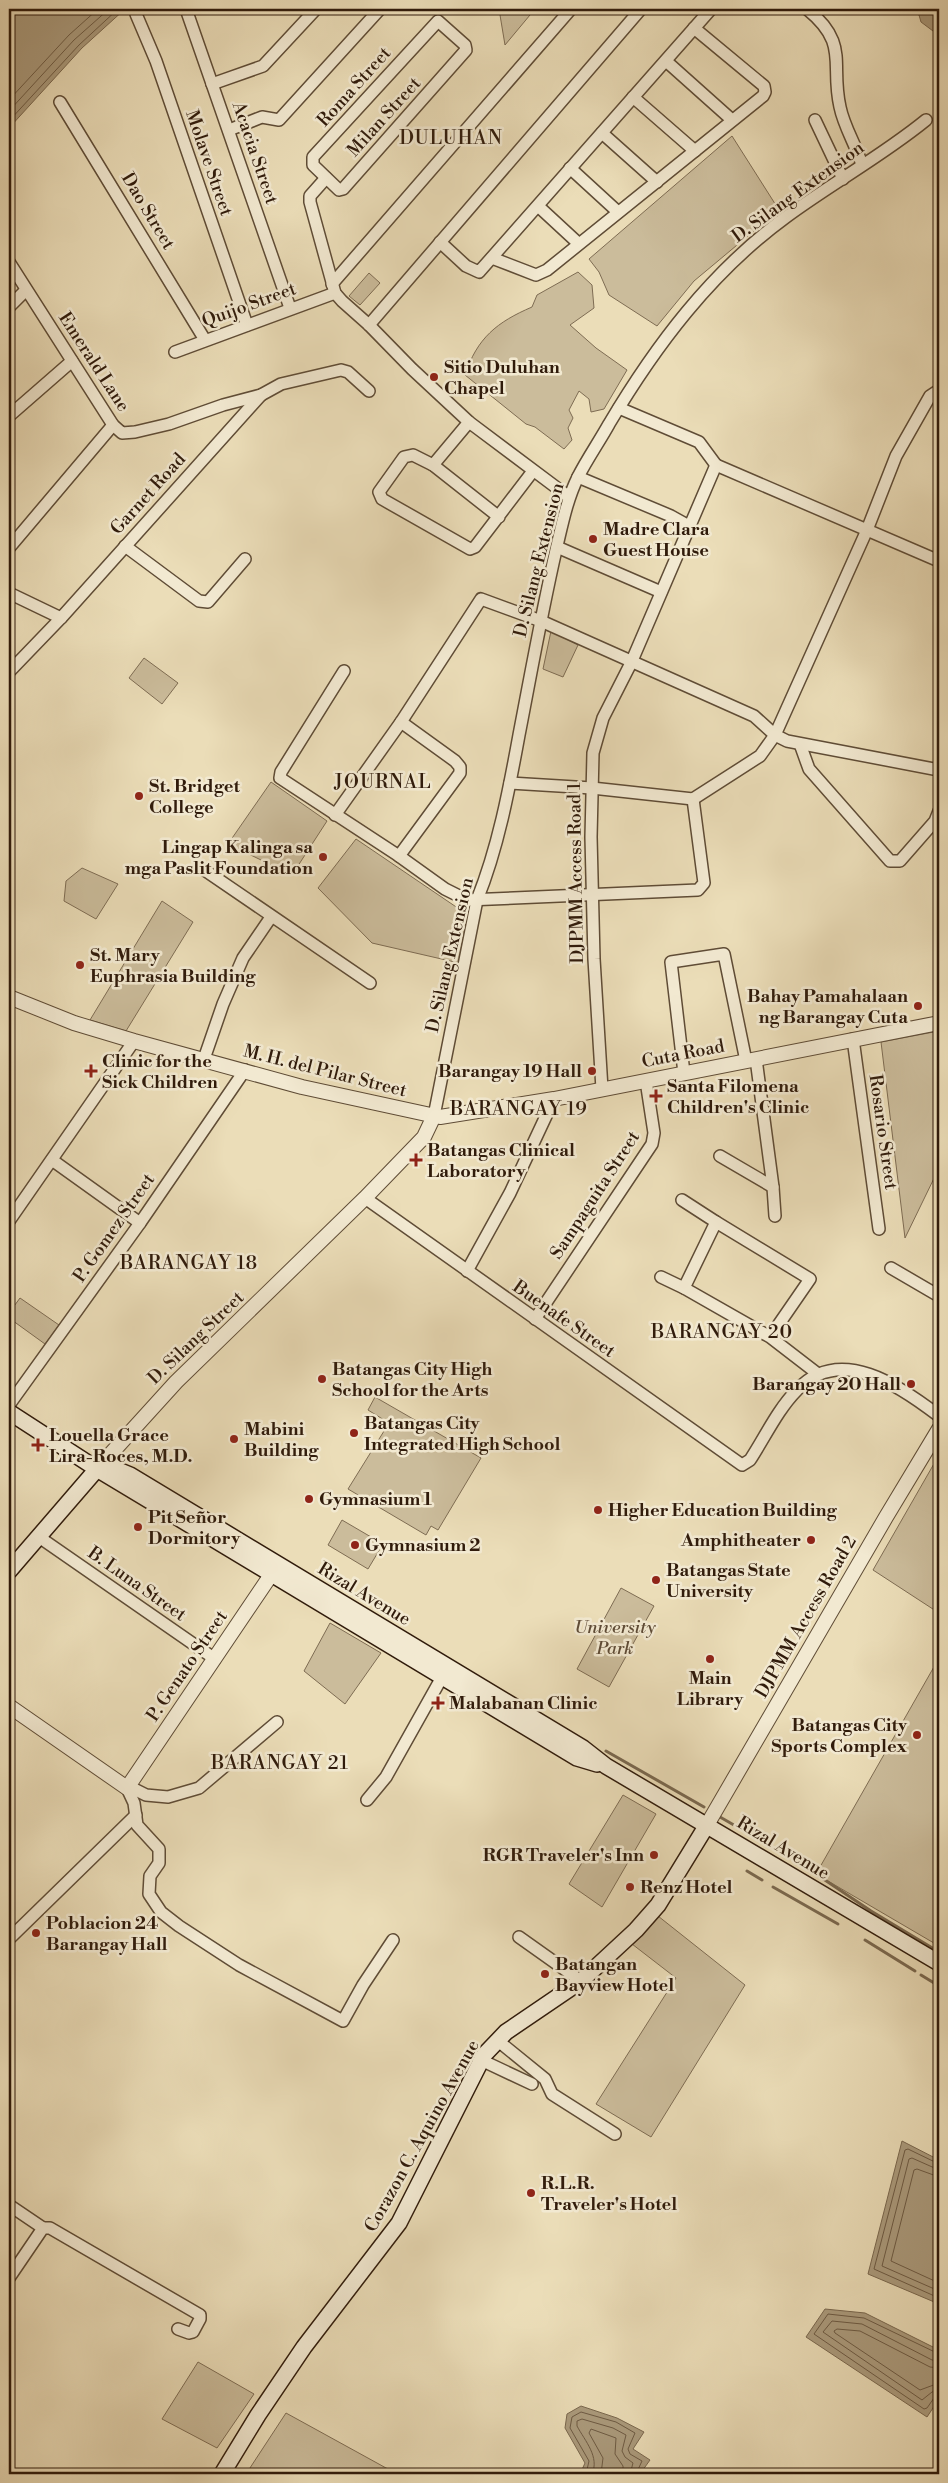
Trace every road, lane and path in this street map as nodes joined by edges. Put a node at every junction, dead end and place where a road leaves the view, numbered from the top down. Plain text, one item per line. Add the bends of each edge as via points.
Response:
1 (186, 9) edge
2 (316, 9) edge
3 (380, 9) edge
4 (572, 9) edge
5 (641, 9) edge
6 (711, 9) edge
7 (807, 9) edge
8 (136, 14) dead end
9 (694, 28) junction
10 (466, 50) joint
11 (666, 61) junction
12 (212, 84) junction
13 (633, 97) junction
14 (60, 102) dead end
15 (732, 120) junction
16 (815, 120) dead end
17 (926, 120) dead end
18 (229, 130) junction
19 (602, 133) junction
20 (696, 151) junction
21 (862, 165) junction
22 (570, 168) junction
23 (326, 178) junction
24 (842, 179) junction
25 (656, 182) junction
26 (538, 206) junction
27 (618, 212) junction
28 (440, 242) junction
29 (578, 244) junction
30 (492, 258) junction
31 (9, 262) edge
32 (333, 288) junction
33 (26, 290) junction
34 (9, 307) edge
35 (290, 308) junction
36 (247, 325) junction
37 (369, 325) junction
38 (206, 340) junction
39 (175, 352) dead end
40 (72, 361) junction
41 (939, 390) edge
42 (369, 391) dead end
43 (262, 395) junction
44 (619, 408) junction
45 (9, 416) edge
46 (469, 422) junction
47 (113, 425) junction
48 (716, 465) junction
49 (432, 466) junction
50 (533, 471) junction
51 (578, 477) junction
52 (570, 497) junction
53 (499, 517) junction
54 (689, 526) junction
55 (867, 530) junction
56 (125, 546) junction
57 (9, 548) edge
58 (557, 548) junction
59 (246, 559) dead end
60 (939, 561) edge
61 (661, 592) junction
62 (9, 593) edge
63 (61, 618) junction
64 (541, 622) junction
65 (631, 663) junction
66 (344, 671) dead end
67 (9, 672) edge
68 (400, 722) junction
69 (775, 736) junction
70 (800, 744) junction
71 (939, 770) edge
72 (510, 783) junction
73 (592, 788) junction
74 (693, 799) junction
75 (939, 812) edge
76 (335, 815) junction
77 (399, 856) junction
78 (203, 869) dead end
79 (593, 893) junction
80 (477, 900) junction
81 (271, 917) junction
82 (370, 983) dead end
83 (9, 997) edge
84 (939, 1023) edge
85 (853, 1040) junction
86 (134, 1041) junction
87 (204, 1059) junction
88 (751, 1060) junction
89 (245, 1070) junction
90 (684, 1073) junction
91 (646, 1081) junction
92 (602, 1089) junction
93 (554, 1099) junction
94 (434, 1116) junction
95 (720, 1156) dead end
96 (52, 1160) junction
97 (773, 1187) junction
98 (365, 1198) junction
99 (682, 1200) dead end
100 (775, 1216) dead end
101 (9, 1221) edge
102 (716, 1222) junction
103 (140, 1223) junction
104 (879, 1229) dead end
105 (891, 1268) dead end
106 (467, 1271) junction
107 (661, 1277) dead end
108 (684, 1288) junction
109 (939, 1296) edge
110 (535, 1319) junction
111 (770, 1337) junction
112 (818, 1374) junction
113 (9, 1405) edge
114 (9, 1412) edge
115 (939, 1416) edge
116 (939, 1429) edge
117 (97, 1469) junction
118 (39, 1537) junction
119 (274, 1570) junction
120 (9, 1571) edge
121 (215, 1659) junction
122 (445, 1671) junction
123 (9, 1706) edge
124 (277, 1722) dead end
125 (128, 1787) junction
126 (367, 1800) dead end
127 (136, 1815) junction
128 (707, 1825) junction
129 (519, 1937) dead end
130 (9, 1939) edge
131 (393, 1940) dead end
132 (939, 1963) edge
133 (581, 1981) junction
134 (497, 2040) junction
135 (481, 2060) junction
136 (532, 2084) dead end
137 (615, 2134) dead end
138 (10, 2207) edge
139 (43, 2228) junction
140 (9, 2278) edge
141 (178, 2329) dead end
142 (222, 2474) edge

1 - 12 street, Acacia Street
2 - 12 street via 263,66
3 - 18 street via 279,120 262,118
4 - 32 street
5 - 28 street
6 - 9 street
7 - 21 street via 821,19 837,51 839,104
8 - 36 street, Molave Street
9 - 11 street
9 - 15 street via 764,86 763,96
10 - 23 street, Milan Street via 343,189 339,190
10 - 23 street, Roma Street via 465,45 438,21 313,157 313,165
11 - 13 street
11 - 15 street
12 - 18 street, Acacia Street
13 - 19 street
13 - 20 street
14 - 38 street, Dao Street
15 - 20 street
16 - 24 street
17 - 21 street, D. Silang Extension via 896,145
18 - 35 street, Acacia Street
19 - 22 street
19 - 25 street
20 - 25 street
21 - 24 street, D. Silang Extension
22 - 26 street
22 - 27 street
23 - 32 street via 310,198
24 - 44 street, D. Silang Extension via 786,217 711,283 682,316
25 - 27 street
26 - 29 street
26 - 30 street
27 - 29 street
28 - 30 street via 475,271 479,272
28 - 37 street
29 - 30 street via 536,275
31 - 33 street, Emerald Lane
32 - 35 street, Quijo Street
32 - 37 street
33 - 34 street
33 - 40 street, Emerald Lane
35 - 36 street, Quijo Street
36 - 38 street, Quijo Street
37 - 46 street
38 - 39 street, Quijo Street
40 - 45 street
40 - 47 street, Emerald Lane
41 - 55 street via 930,396 896,456
42 - 43 street via 348,372 341,370 280,384
43 - 47 street, Emerald Lane via 136,432 122,433
43 - 56 street, Garnet Road
44 - 48 street via 699,442
44 - 51 street, D. Silang Extension
46 - 49 street
46 - 50 street
47 - 57 street
48 - 54 street, DJPMM Access Road 1
48 - 55 street
49 - 53 street
49 - 53 street via 413,455 404,457 379,492 380,496 470,549
50 - 52 street
50 - 53 street
51 - 52 street, D. Silang Extension
51 - 54 street
52 - 58 street, D. Silang Extension
54 - 61 street, DJPMM Access Road 1
55 - 60 street
55 - 69 street
56 - 59 street via 200,601 208,602
56 - 63 street, Garnet Road
58 - 61 street
58 - 64 street, D. Silang Extension
61 - 65 street, DJPMM Access Road 1
62 - 63 street
63 - 67 street, Garnet Road
64 - 65 street
64 - 68 street via 481,599
64 - 72 street, D. Silang Extension
65 - 69 street via 754,716
65 - 73 street, DJPMM Access Road 1 via 603,718 593,753
66 - 76 street via 280,778
68 - 76 street
68 - 77 street via 455,761 460,773
69 - 70 street
69 - 74 street via 751,763
70 - 71 street
70 - 75 street via 809,769 890,862 900,861
72 - 73 street
72 - 80 street, D. Silang Extension
73 - 74 street
73 - 79 street, DJPMM Access Road 1
74 - 79 street via 702,888
76 - 77 street
77 - 80 street via 450,892 467,900
78 - 81 street
79 - 80 street
79 - 92 street, DJPMM Access Road 1
80 - 94 street, D. Silang Extension
81 - 82 street
81 - 87 street via 243,958
83 - 86 street, M. H. del Pilar Street via 74,1023
84 - 85 street, Cuta Road
85 - 88 street, Cuta Road
85 - 104 street, Rosario Street
86 - 87 street, M. H. del Pilar Street
86 - 96 street
87 - 89 street, M. H. del Pilar Street
88 - 90 street, Cuta Road
88 - 90 street via 724,954 671,962
88 - 97 street
89 - 94 street, M. H. del Pilar Street via 310,1089
89 - 103 street, P. Gomez Street
90 - 91 street, Cuta Road
91 - 92 street, Cuta Road
91 - 110 street, Sampaguita Street via 654,1133 652,1144
92 - 93 street, Cuta Road
93 - 94 street, Cuta Road
93 - 106 street via 510,1193
94 - 98 street, D. Silang Street via 424,1137
95 - 97 street
96 - 101 street
96 - 103 street
97 - 100 street
98 - 106 street, Buenafe Street
98 - 117 street, D. Silang Street via 183,1375
99 - 102 street
102 - 108 street
102 - 111 street via 810,1279
103 - 113 street, P. Gomez Street
105 - 109 street
106 - 110 street, Buenafe Street
107 - 108 street
108 - 111 street
110 - 112 street, Buenafe Street via 744,1465 792,1395
111 - 112 street
112 - 115 street via 842,1370 867,1372 890,1382
114 - 117 main road, Rizal Avenue
116 - 128 street, DJPMM Access Road 2
117 - 118 main road, D. Silang Street
117 - 119 main road, Rizal Avenue
118 - 120 main road, D. Silang Street
118 - 121 street, B. Luna Street
119 - 121 street, P. Genato Street
119 - 122 main road, Rizal Avenue
121 - 125 street, P. Genato Street
122 - 126 street via 386,1776
122 - 128 main road, Rizal Avenue via 577,1758 606,1766
123 - 125 street
124 - 125 street via 199,1788 168,1797 146,1795
125 - 127 street
127 - 130 street
127 - 131 street via 139,1829 159,1849 159,1863 150,1876 151,1901 179,1926 239,1965 341,2021
128 - 132 main road, Rizal Avenue
128 - 133 main road, Corazon C. Aquino Avenue via 658,1905
129 - 133 street
133 - 134 main road, Corazon C. Aquino Avenue
134 - 135 main road, Corazon C. Aquino Avenue
134 - 137 street via 545,2079 552,2094
135 - 136 street
135 - 142 main road, Corazon C. Aquino Avenue via 399,2223 304,2348
138 - 139 street
139 - 140 street
139 - 141 street via 57,2230 200,2315 193,2332

